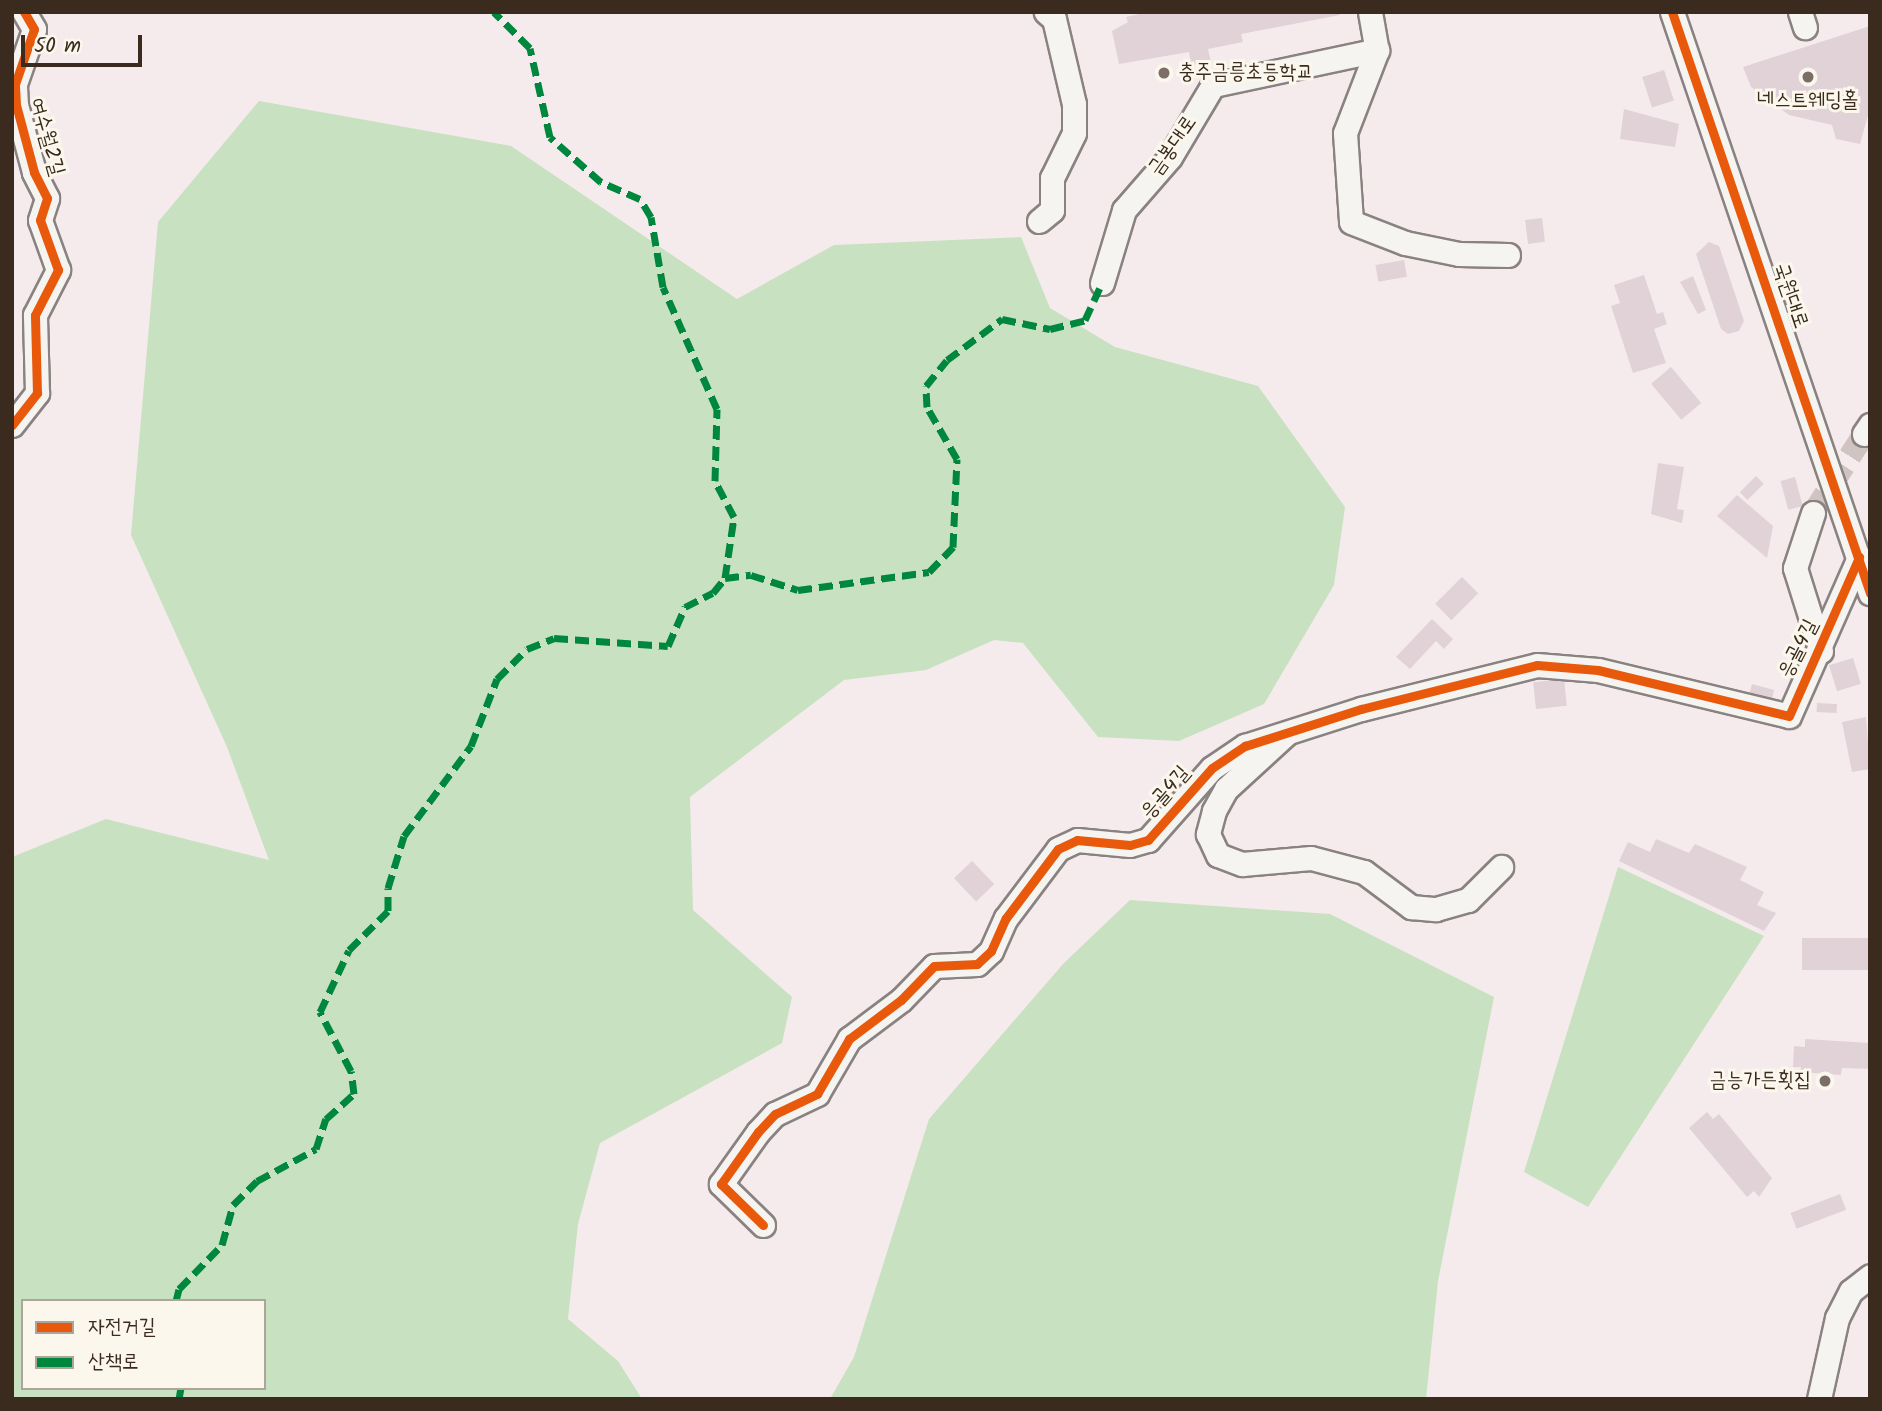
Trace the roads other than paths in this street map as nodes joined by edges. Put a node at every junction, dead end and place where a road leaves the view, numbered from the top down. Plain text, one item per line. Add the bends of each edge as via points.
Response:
1 (24, 12) edge
2 (1046, 12) edge
3 (1370, 12) edge
4 (1672, 12) edge
5 (1377, 50) junction
6 (1039, 221) dead end
7 (1508, 255) dead end
8 (1102, 283) dead end
9 (12, 425) edge
10 (1813, 513) tunnel mouth
11 (1859, 557) junction
12 (1870, 593) edge
13 (1821, 651) junction
14 (1288, 732) junction
15 (1501, 867) dead end
16 (763, 1224) dead end
17 (1870, 1276) edge
18 (1819, 1399) edge

1 - 9 street, 여수월2길 via 33,29 15,84 16,105 34,172 47,198 40,220 58,270 35,315 37,393
2 - 6 street via 1054,19 1074,104 1074,133 1052,178 1052,210
3 - 5 street
4 - 11 street, 국원대로
5 - 7 street via 1345,132 1351,222 1445,251
5 - 8 street, 금봉대로 via 1213,85 1170,157 1124,210
10 - 13 street via 1795,568
11 - 12 street, 국원대로
11 - 13 street, 응골4길
13 - 14 street, 응골4길 via 1797,691 1789,716 1598,670 1537,665
14 - 15 street, 응골4길 via 1226,789 1214,810 1208,834 1218,855 1242,864 1311,858 1364,872 1411,907 1436,909 1468,900
14 - 16 street, 응골4길 via 1245,746 1212,768 1148,840 1130,845 1077,840 1058,849 1041,866 991,951 977,964 934,966 901,1000 867,1021 849,1039 817,1094 775,1114 721,1184
17 - 18 street via 1851,1291 1836,1318

